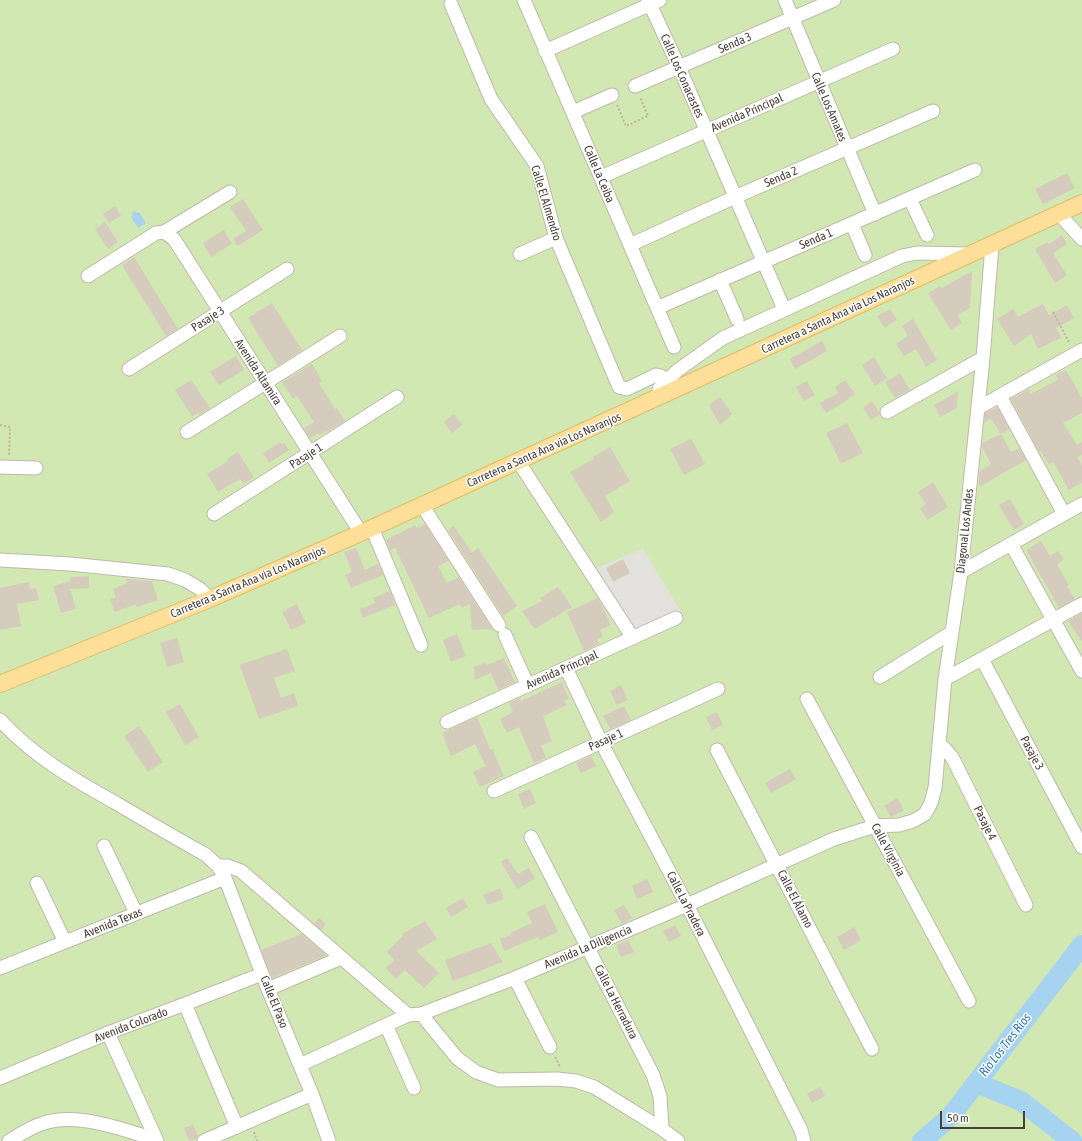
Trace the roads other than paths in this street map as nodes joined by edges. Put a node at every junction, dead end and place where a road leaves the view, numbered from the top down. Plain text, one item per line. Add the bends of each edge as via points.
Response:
1 (524, 0) edge
2 (785, 0) edge
3 (834, 0) edge
4 (652, 2) edge
5 (451, 4) dead end
6 (792, 18) junction
7 (893, 49) dead end
8 (545, 51) junction
9 (679, 67) junction
10 (819, 82) junction
11 (635, 86) road end
12 (612, 95) road end
13 (573, 112) junction
14 (933, 112) dead end
15 (706, 131) junction
16 (847, 149) junction
17 (975, 170) dead end
18 (601, 177) junction
19 (230, 192) dead end
20 (735, 197) junction
21 (910, 199) junction
22 (1082, 203) edge
23 (875, 214) junction
24 (1059, 214) junction
25 (852, 224) junction
26 (164, 232) junction
27 (927, 235) dead end
28 (556, 238) junction
29 (1082, 240) edge
30 (630, 245) junction
31 (992, 245) junction
32 (520, 254) dead end
33 (973, 254) junction
34 (865, 255) dead end
35 (763, 261) junction
36 (287, 269) dead end
37 (88, 276) dead end
38 (720, 280) junction
39 (657, 308) junction
40 (784, 309) junction
41 (220, 312) junction
42 (737, 319) dead end
43 (340, 336) dead end
44 (674, 347) dead end
45 (1080, 353) edge
46 (983, 358) junction
47 (129, 369) dead end
48 (265, 383) junction
49 (664, 383) junction
50 (1000, 396) junction
51 (397, 397) dead end
52 (652, 400) junction
53 (978, 408) junction
54 (887, 412) dead end
55 (187, 432) dead end
56 (310, 453) junction
57 (518, 461) junction
58 (4, 467) edge
59 (36, 468) dead end
60 (1082, 504) edge
61 (422, 505) junction
62 (214, 514) dead end
63 (1064, 514) junction
64 (367, 531) junction
65 (1012, 544) junction
66 (0, 560) edge
67 (961, 572) junction
68 (210, 599) junction
69 (1082, 604) edge
70 (676, 618) dead end
71 (1053, 620) junction
72 (952, 632) junction
73 (633, 638) junction
74 (421, 645) dead end
75 (982, 659) junction
76 (566, 668) junction
77 (1082, 671) edge
78 (880, 677) dead end
79 (945, 679) junction
80 (0, 684) edge
81 (528, 686) junction
82 (718, 689) dead end
83 (807, 699) dead end
84 (0, 720) edge
85 (447, 722) dead end
86 (601, 742) junction
87 (939, 744) junction
88 (717, 750) dead end
89 (494, 791) dead end
90 (925, 814) joint
91 (875, 826) junction
92 (531, 837) dead end
93 (104, 846) dead end
94 (1082, 847) edge
95 (777, 865) junction
96 (218, 866) junction
97 (225, 878) junction
98 (38, 882) dead end
99 (687, 905) junction
100 (1026, 906) dead end
101 (136, 913) junction
102 (65, 942) junction
103 (588, 946) junction
104 (341, 958) junction
105 (0, 968) edge
106 (262, 974) junction
107 (515, 978) junction
108 (268, 989) junction
109 (969, 1001) dead end
110 (185, 1004) junction
111 (415, 1014) junction
112 (386, 1025) junction
113 (108, 1033) junction
114 (550, 1047) road end
115 (872, 1048) dead end
116 (300, 1065) junction
117 (0, 1078) edge
118 (414, 1088) dead end
119 (312, 1094) junction
120 (237, 1127) junction
121 (662, 1129) junction
122 (156, 1140) edge
123 (329, 1140) edge
124 (9, 1141) edge
125 (204, 1141) edge
126 (678, 1141) edge
127 (804, 1141) edge

1 - 8 street, Calle La Ceiba
2 - 6 street, Calle Los Amates
3 - 6 street, Senda 3
4 - 8 street
4 - 9 street, Calle Los Conacastes
5 - 28 street, Calle El Almendro via 491,99 537,166
6 - 9 street, Senda 3
6 - 10 street, Calle Los Amates
7 - 10 street, Avenida Principal
8 - 13 street, Calle La Ceiba
9 - 11 street, Senda 3
9 - 15 street, Calle Los Conacastes
10 - 15 street, Avenida Principal
10 - 16 street, Calle Los Amates
12 - 13 street
13 - 18 street, Calle La Ceiba
14 - 16 street, Senda 2
15 - 18 street, Avenida Principal
15 - 20 street, Calle Los Conacastes
16 - 20 street, Senda 2
16 - 23 street, Calle Los Amates
17 - 21 street, Senda 1
18 - 30 street, Calle La Ceiba
19 - 26 street
20 - 30 street, Senda 2
20 - 35 street, Calle Los Conacastes
21 - 23 street, Senda 1
21 - 27 street
22 - 24 main road, Carretera a Santa Ana via Los Naranjos
23 - 25 street, Senda 1
24 - 29 street
24 - 31 main road, Carretera a Santa Ana via Los Naranjos
25 - 34 street
25 - 35 street, Senda 1
26 - 37 street via 156,233
26 - 41 street, Avenida Altamira via 174,239
28 - 32 street
28 - 49 street, Calle El Almendro via 619,388 627,389 656,375 661,376
30 - 39 street, Calle La Ceiba
31 - 33 main road, Carretera a Santa Ana via Los Naranjos
31 - 46 street, Diagonal Los Andes
33 - 40 street via 918,253 902,256
33 - 52 main road, Carretera a Santa Ana via Los Naranjos
35 - 38 street, Senda 1
35 - 40 street, Calle Los Conacastes
36 - 41 street, Pasaje 3
38 - 39 street, Senda 1
38 - 42 street
39 - 44 street, Calle La Ceiba
40 - 49 street via 723,338
41 - 47 street, Pasaje 3
41 - 48 street, Avenida Altamira
43 - 48 street
45 - 50 street
46 - 53 street, Diagonal Los Andes
46 - 54 street
48 - 55 street
48 - 56 street, Avenida Altamira
49 - 52 street
50 - 53 street
50 - 63 street
51 - 56 street, Pasaje 1
52 - 57 main road, Carretera a Santa Ana via Los Naranjos
53 - 67 street, Diagonal Los Andes
56 - 62 street, Pasaje 1
56 - 64 street, Avenida Altamira via 350,516
57 - 61 main road, Carretera a Santa Ana via Los Naranjos
57 - 73 street
58 - 59 street
60 - 63 street
61 - 64 main road, Carretera a Santa Ana via Los Naranjos
61 - 81 street via 502,630
63 - 65 street
64 - 68 main road, Carretera a Santa Ana via Los Naranjos
64 - 74 street, Avenida Altamira
65 - 67 street
65 - 71 street
66 - 68 street via 168,574 185,580
67 - 72 street, Diagonal Los Andes
68 - 80 main road, Carretera a Santa Ana via Los Naranjos
69 - 71 street
70 - 73 street, Avenida Principal
71 - 75 street
71 - 77 street
72 - 78 street
72 - 79 street, Diagonal Los Andes
73 - 76 street, Avenida Principal
75 - 79 street
75 - 94 street, Pasaje 3
76 - 81 street, Avenida Principal
76 - 86 street, Calle La Pradera
79 - 87 street, Diagonal Los Andes
81 - 85 street, Avenida Principal
82 - 86 street, Pasaje 1
83 - 91 street, Calle Virginia
84 - 96 street via 29,748 73,779 206,855
86 - 89 street, Pasaje 1
86 - 99 street, Calle La Pradera
87 - 90 street, Diagonal Los Andes via 931,803
87 - 100 street, Pasaje 4 via 952,756
88 - 95 street, Calle El Álamo
90 - 91 street, Avenida La Diligencia via 899,825
91 - 95 street, Avenida La Diligencia via 834,839
91 - 109 street, Calle Virginia
92 - 103 street, Calle La Herradura
93 - 101 street
95 - 99 street, Avenida La Diligencia
95 - 115 street, Calle El Álamo
96 - 97 street, Calle El Paso
96 - 104 street via 228,866 241,871
97 - 101 street, Avenida Texas
97 - 106 street, Calle El Paso
98 - 102 street
99 - 103 street, Avenida La Diligencia
99 - 127 street, Calle La Pradera via 802,1130
101 - 102 street, Avenida Texas
102 - 105 street, Avenida Texas
103 - 107 street, Avenida La Diligencia
103 - 121 street, Calle La Herradura via 653,1075 660,1096
104 - 108 street
104 - 111 street
106 - 108 street, Calle El Paso
106 - 110 street, Avenida Colorado
107 - 111 street, Avenida La Diligencia
107 - 114 street
108 - 116 street, Calle El Paso
110 - 113 street, Avenida Colorado
110 - 120 street
111 - 112 street, Avenida La Diligencia
111 - 121 street via 457,1058 476,1072 498,1080 576,1081 594,1087
112 - 116 street, Avenida La Diligencia
112 - 118 street
113 - 117 street, Avenida Colorado
113 - 122 street
116 - 119 street, Calle El Paso
119 - 120 street
119 - 123 street, Calle El Paso
120 - 125 street
121 - 126 street
122 - 124 street via 99,1123 71,1119 45,1122

